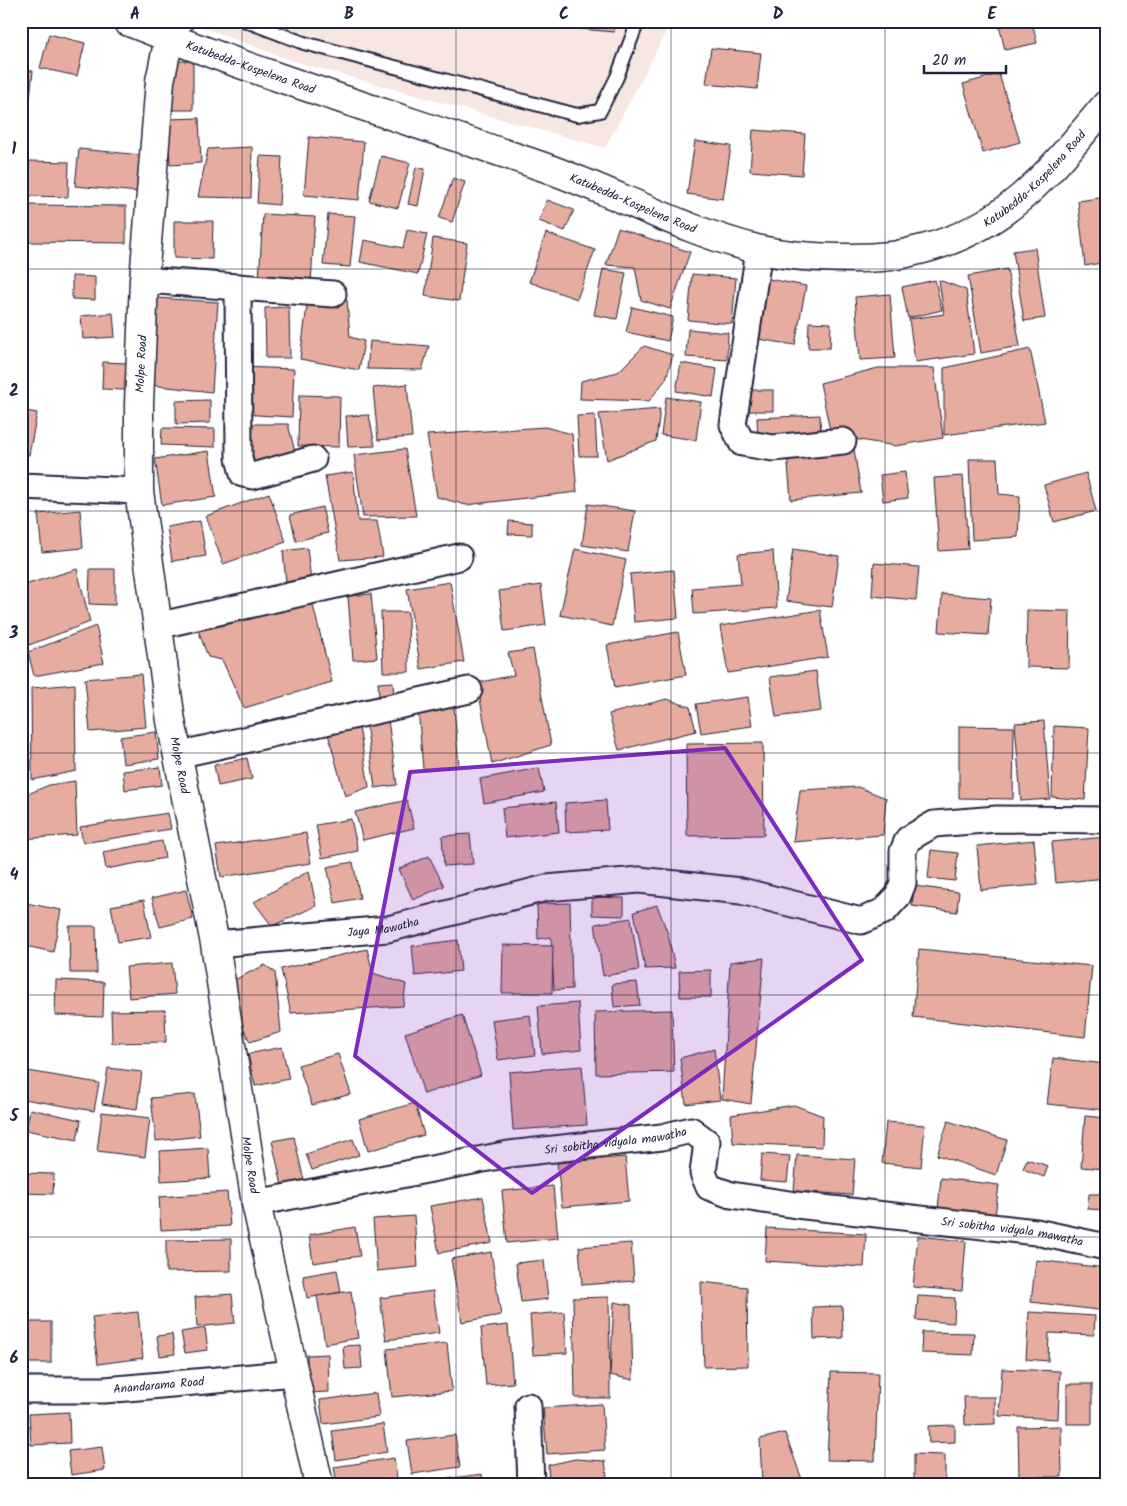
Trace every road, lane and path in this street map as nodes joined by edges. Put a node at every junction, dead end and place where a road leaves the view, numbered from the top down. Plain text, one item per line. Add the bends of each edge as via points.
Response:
1 (127, 21) edge
2 (246, 21) edge
3 (638, 21) edge
4 (174, 30) edge
5 (1106, 106) edge
6 (759, 250) junction
7 (144, 280) junction
8 (238, 287) junction
9 (333, 294) dead end
10 (844, 441) dead end
11 (313, 459) dead end
12 (21, 486) edge
13 (139, 491) junction
14 (458, 557) dead end
15 (157, 626) junction
16 (468, 690) dead end
17 (177, 755) junction
18 (1106, 820) edge
19 (215, 944) junction
20 (256, 1203) junction
21 (1106, 1247) edge
22 (295, 1373) junction
23 (21, 1390) edge
24 (528, 1406) dead end
25 (319, 1485) edge
26 (531, 1485) edge

1 - 4 street, Katubedda-Kospelena Road
2 - 3 lane via 304,43 577,114 600,111
4 - 6 street, Katubedda-Kospelena Road via 334,97 538,165 723,239
4 - 7 street, Molpe Road via 160,81
5 - 6 street, Katubedda-Kospelena Road via 1041,181 998,216 970,232 940,244 893,256 817,256
6 - 10 street via 733,425 742,443 773,448
7 - 8 street
7 - 13 street, Molpe Road
8 - 9 street
8 - 11 street via 239,458 243,474 253,476
12 - 13 street
13 - 15 street, Molpe Road
14 - 15 street
15 - 17 street, Molpe Road
16 - 17 street
17 - 19 street, Molpe Road
18 - 19 street, Jaya Mawatha via 997,819 934,824 908,839 904,851 903,883 898,896 884,911 861,921 741,891 639,880 546,888 388,929
19 - 20 street, Molpe Road
20 - 21 street, Sri sobitha vidyala mawatha via 509,1154 662,1137 691,1130 707,1142 703,1173 709,1187 731,1195 1036,1232
20 - 22 street, Molpe Road
22 - 23 street, Anandarama Road via 105,1390
22 - 25 street, Molpe Road
24 - 26 street

